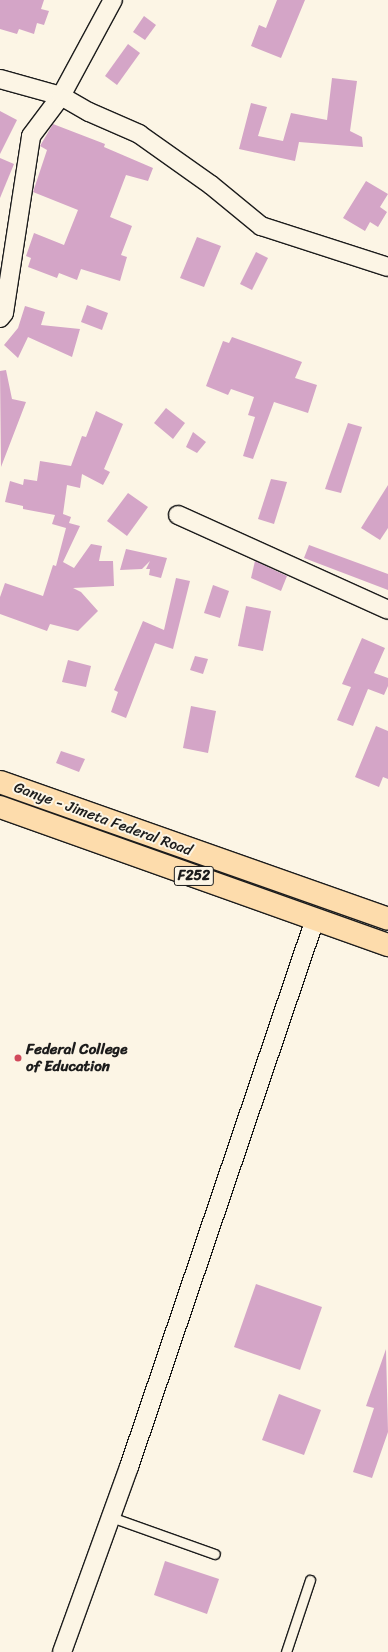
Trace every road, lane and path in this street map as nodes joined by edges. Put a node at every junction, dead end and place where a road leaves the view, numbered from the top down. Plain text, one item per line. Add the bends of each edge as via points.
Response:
1 (112, 0) edge
2 (0, 79) edge
3 (61, 96) junction
4 (388, 267) edge
5 (0, 318) edge
6 (178, 515) dead end
7 (388, 610) edge
8 (0, 782) edge
9 (0, 807) edge
10 (151, 835) junction
11 (142, 858) junction
12 (315, 919) junction
13 (388, 919) edge
14 (388, 944) edge
15 (111, 1517) junction
16 (215, 1554) dead end
17 (310, 1580) dead end
18 (62, 1652) edge
19 (286, 1652) edge

1 - 3 street
2 - 3 street
3 - 4 street via 89,112 139,134 205,181 261,226
3 - 5 street via 31,136 5,306
6 - 7 street
8 - 10 main road, Ganye - Jimeta Federal Road / F252
9 - 11 main road, Ganye - Jimeta Federal Road / F252
10 - 11 main road
10 - 13 main road, Ganye - Jimeta Federal Road / F252
11 - 12 main road, Ganye - Jimeta Federal Road / F252
12 - 14 main road, Ganye - Jimeta Federal Road / F252
12 - 15 street
15 - 16 lane
15 - 18 street
17 - 19 lane

